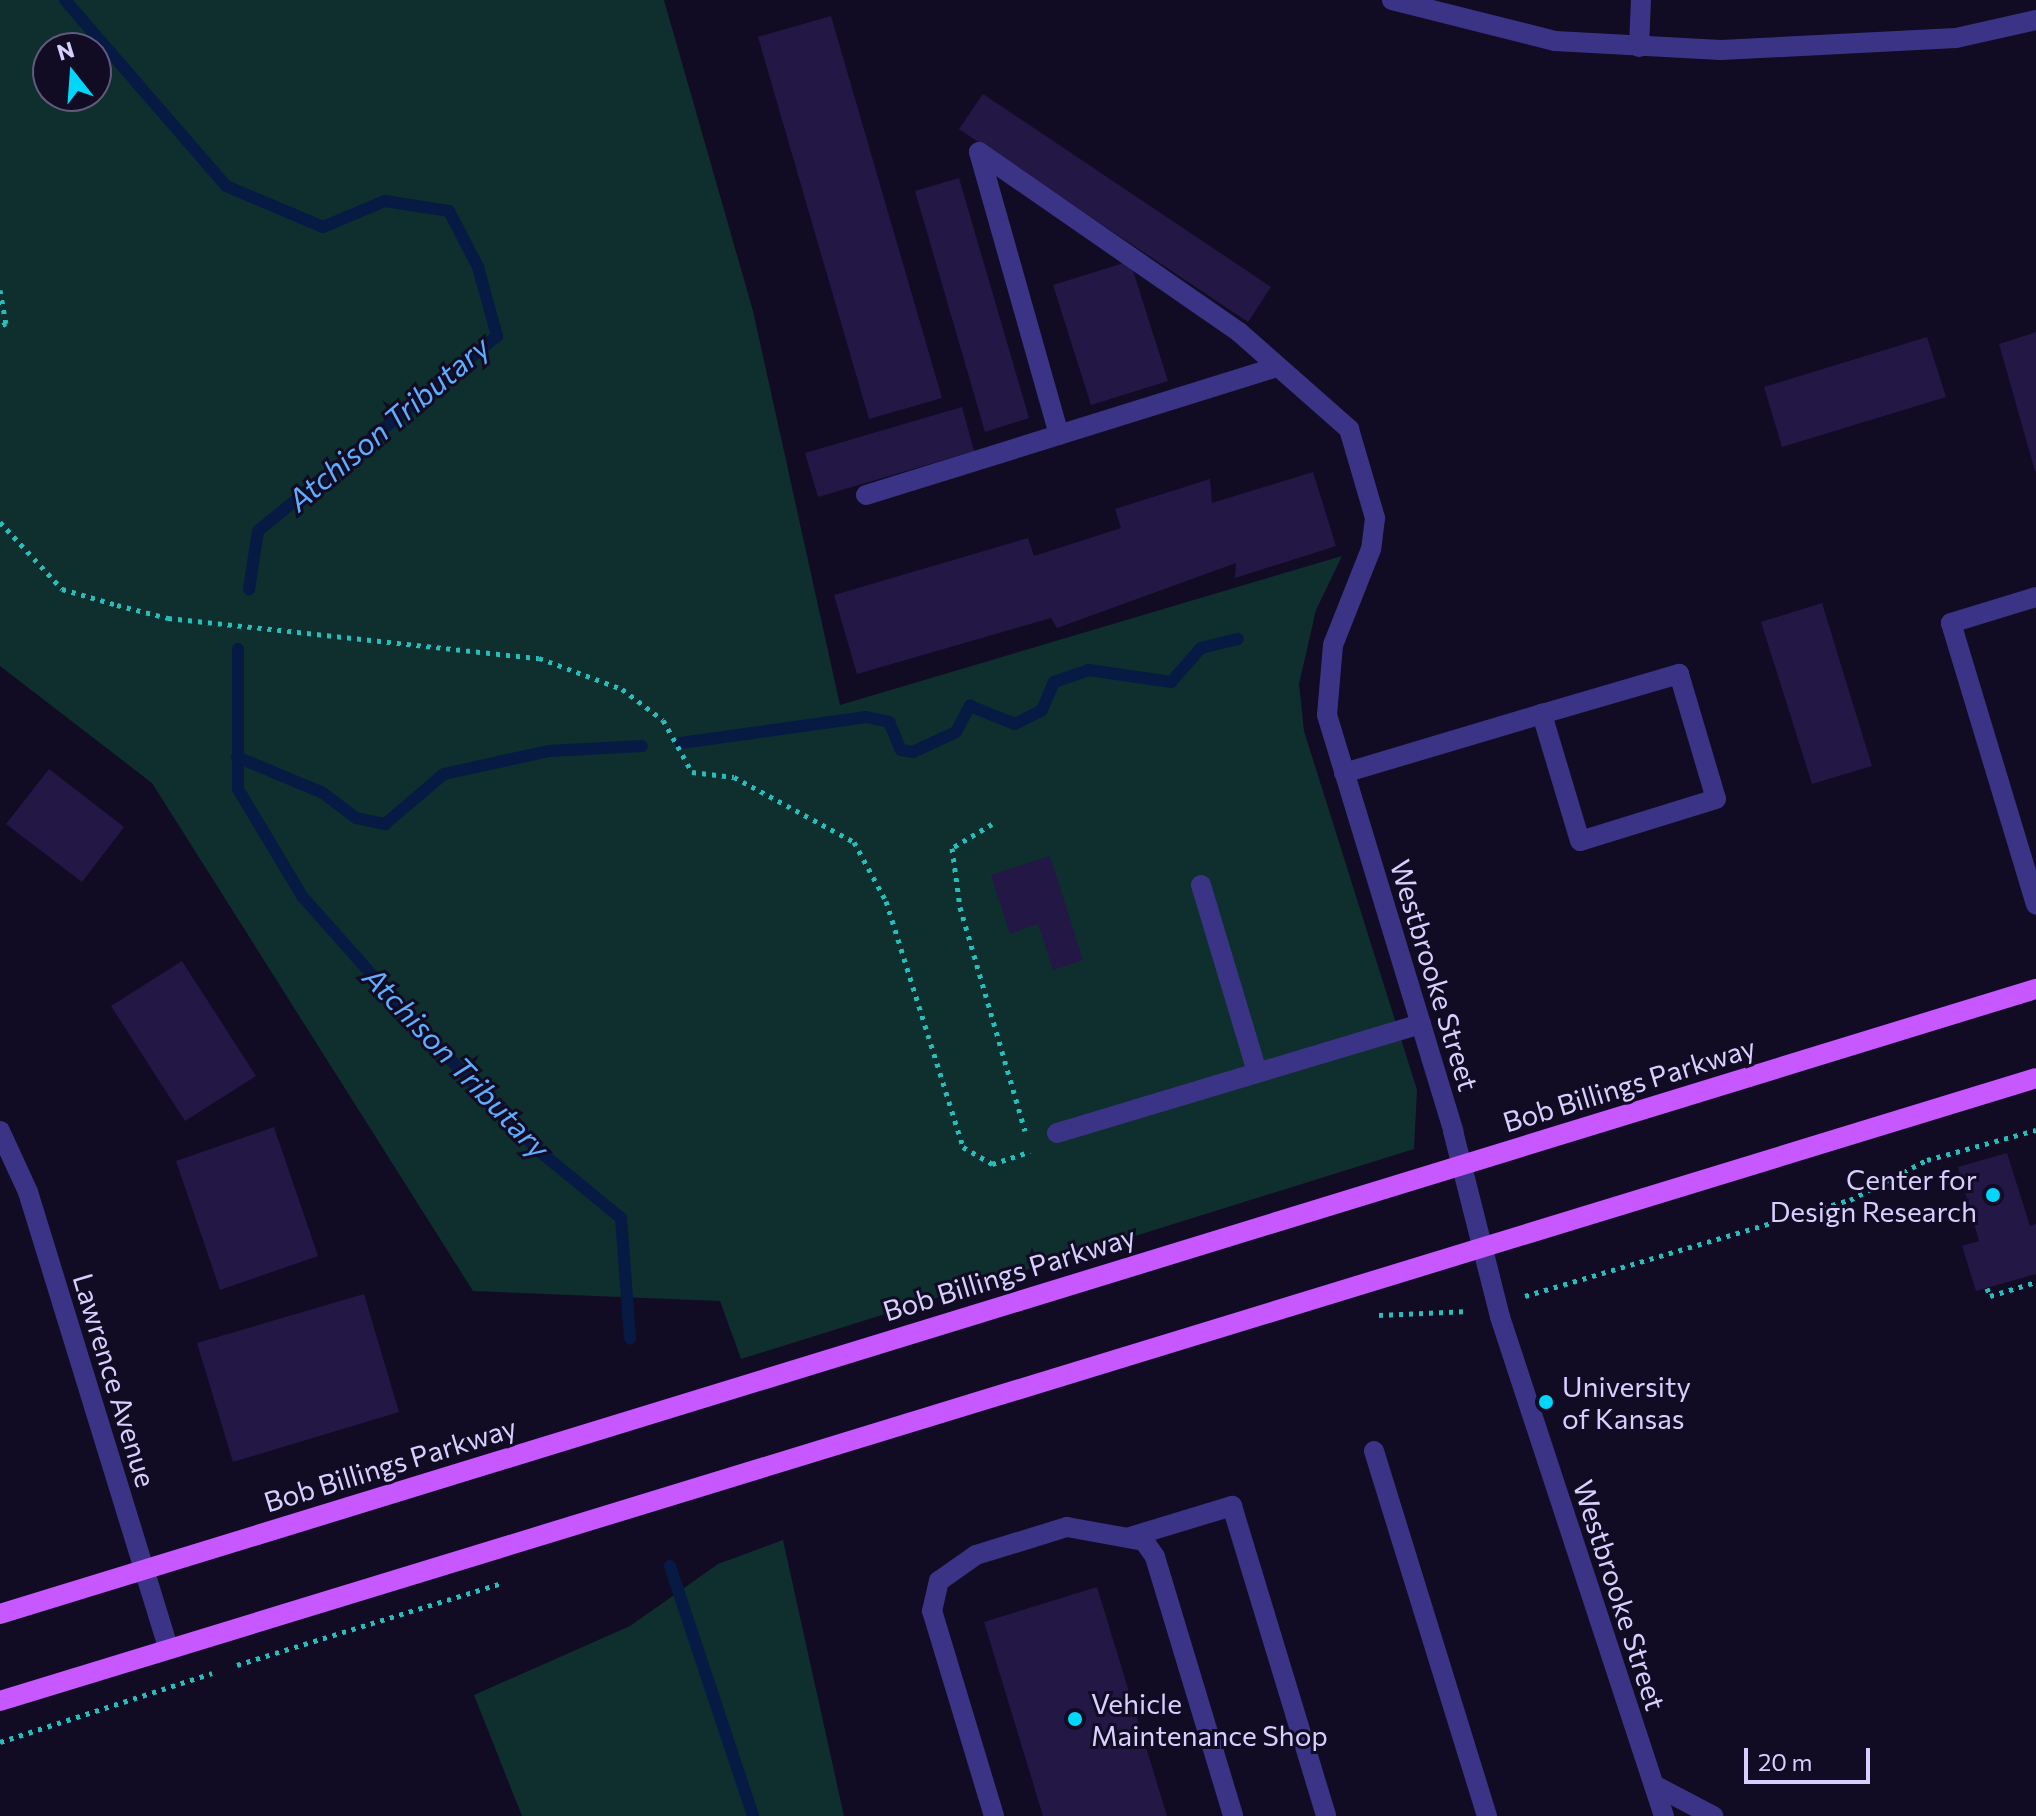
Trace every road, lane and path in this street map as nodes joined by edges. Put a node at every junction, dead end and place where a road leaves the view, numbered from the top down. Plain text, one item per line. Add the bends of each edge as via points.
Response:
1 (1392, 0) edge
2 (1641, 0) edge
3 (2036, 20) edge
4 (1639, 47) junction
5 (0, 290) edge
6 (0, 327) edge
7 (1273, 368) junction
8 (1059, 435) junction
9 (866, 495) dead end
10 (0, 522) edge
11 (2036, 597) edge
12 (1542, 714) junction
13 (1344, 773) junction
14 (992, 824) dead end
15 (1201, 885) dead end
16 (2036, 904) edge
17 (2036, 989) edge
18 (1421, 1024) junction
19 (1257, 1072) junction
20 (2036, 1078) edge
21 (2036, 1130) edge
22 (0, 1131) edge
23 (1057, 1133) dead end
24 (1462, 1165) junction
25 (1481, 1244) junction
26 (2036, 1282) edge
27 (1987, 1288) dead end
28 (1496, 1303) junction
29 (1371, 1315) dead end
30 (1374, 1451) dead end
31 (1130, 1537) junction
32 (144, 1570) junction
33 (513, 1577) dead end
34 (0, 1614) edge
35 (169, 1649) junction
36 (0, 1701) edge
37 (0, 1742) edge
38 (1654, 1785) junction
39 (994, 1816) edge
40 (1233, 1816) edge
41 (1326, 1816) edge
42 (1487, 1816) edge
43 (1664, 1816) edge
44 (1713, 1816) edge

1 - 4 street via 1555,41
2 - 4 street
3 - 4 street via 1956,38 1721,50
5 - 6 path via 6,323
7 - 8 street
7 - 8 street, Westbrooke Street via 1239,332 979,152
7 - 13 street, Westbrooke Street via 1311,392 1349,429 1375,518 1326,686
8 - 9 street
10 - 14 path via 62,589 117,605 168,618 524,655 622,689 663,720 692,772 734,777 854,842 886,901 963,1147 992,1164 1031,1155 960,907 952,848
11 - 16 street via 1951,623
12 - 12 street via 1679,674 1716,799 1580,841
12 - 13 street
13 - 18 street, Westbrooke Street
15 - 19 street
17 - 24 main road, Bob Billings Parkway
18 - 19 street
18 - 24 street, Westbrooke Street
19 - 23 street
20 - 25 main road
21 - 28 path via 1927,1160 1850,1200
22 - 32 street, Lawrence Avenue via 28,1192
24 - 25 street, Westbrooke Street
24 - 32 main road, Bob Billings Parkway
25 - 28 street, Westbrooke Street
25 - 35 main road
26 - 27 path via 1990,1296
28 - 29 path via 1464,1312
28 - 38 street, Westbrooke Street
30 - 42 street
31 - 39 street via 1067,1527 976,1555 939,1581 932,1611
31 - 40 street via 1144,1541 1155,1557
31 - 41 street via 1232,1506
32 - 34 main road, Bob Billings Parkway
32 - 35 street, Lawrence Avenue
33 - 37 path
35 - 36 main road
38 - 43 street, Westbrooke Street
38 - 44 street

